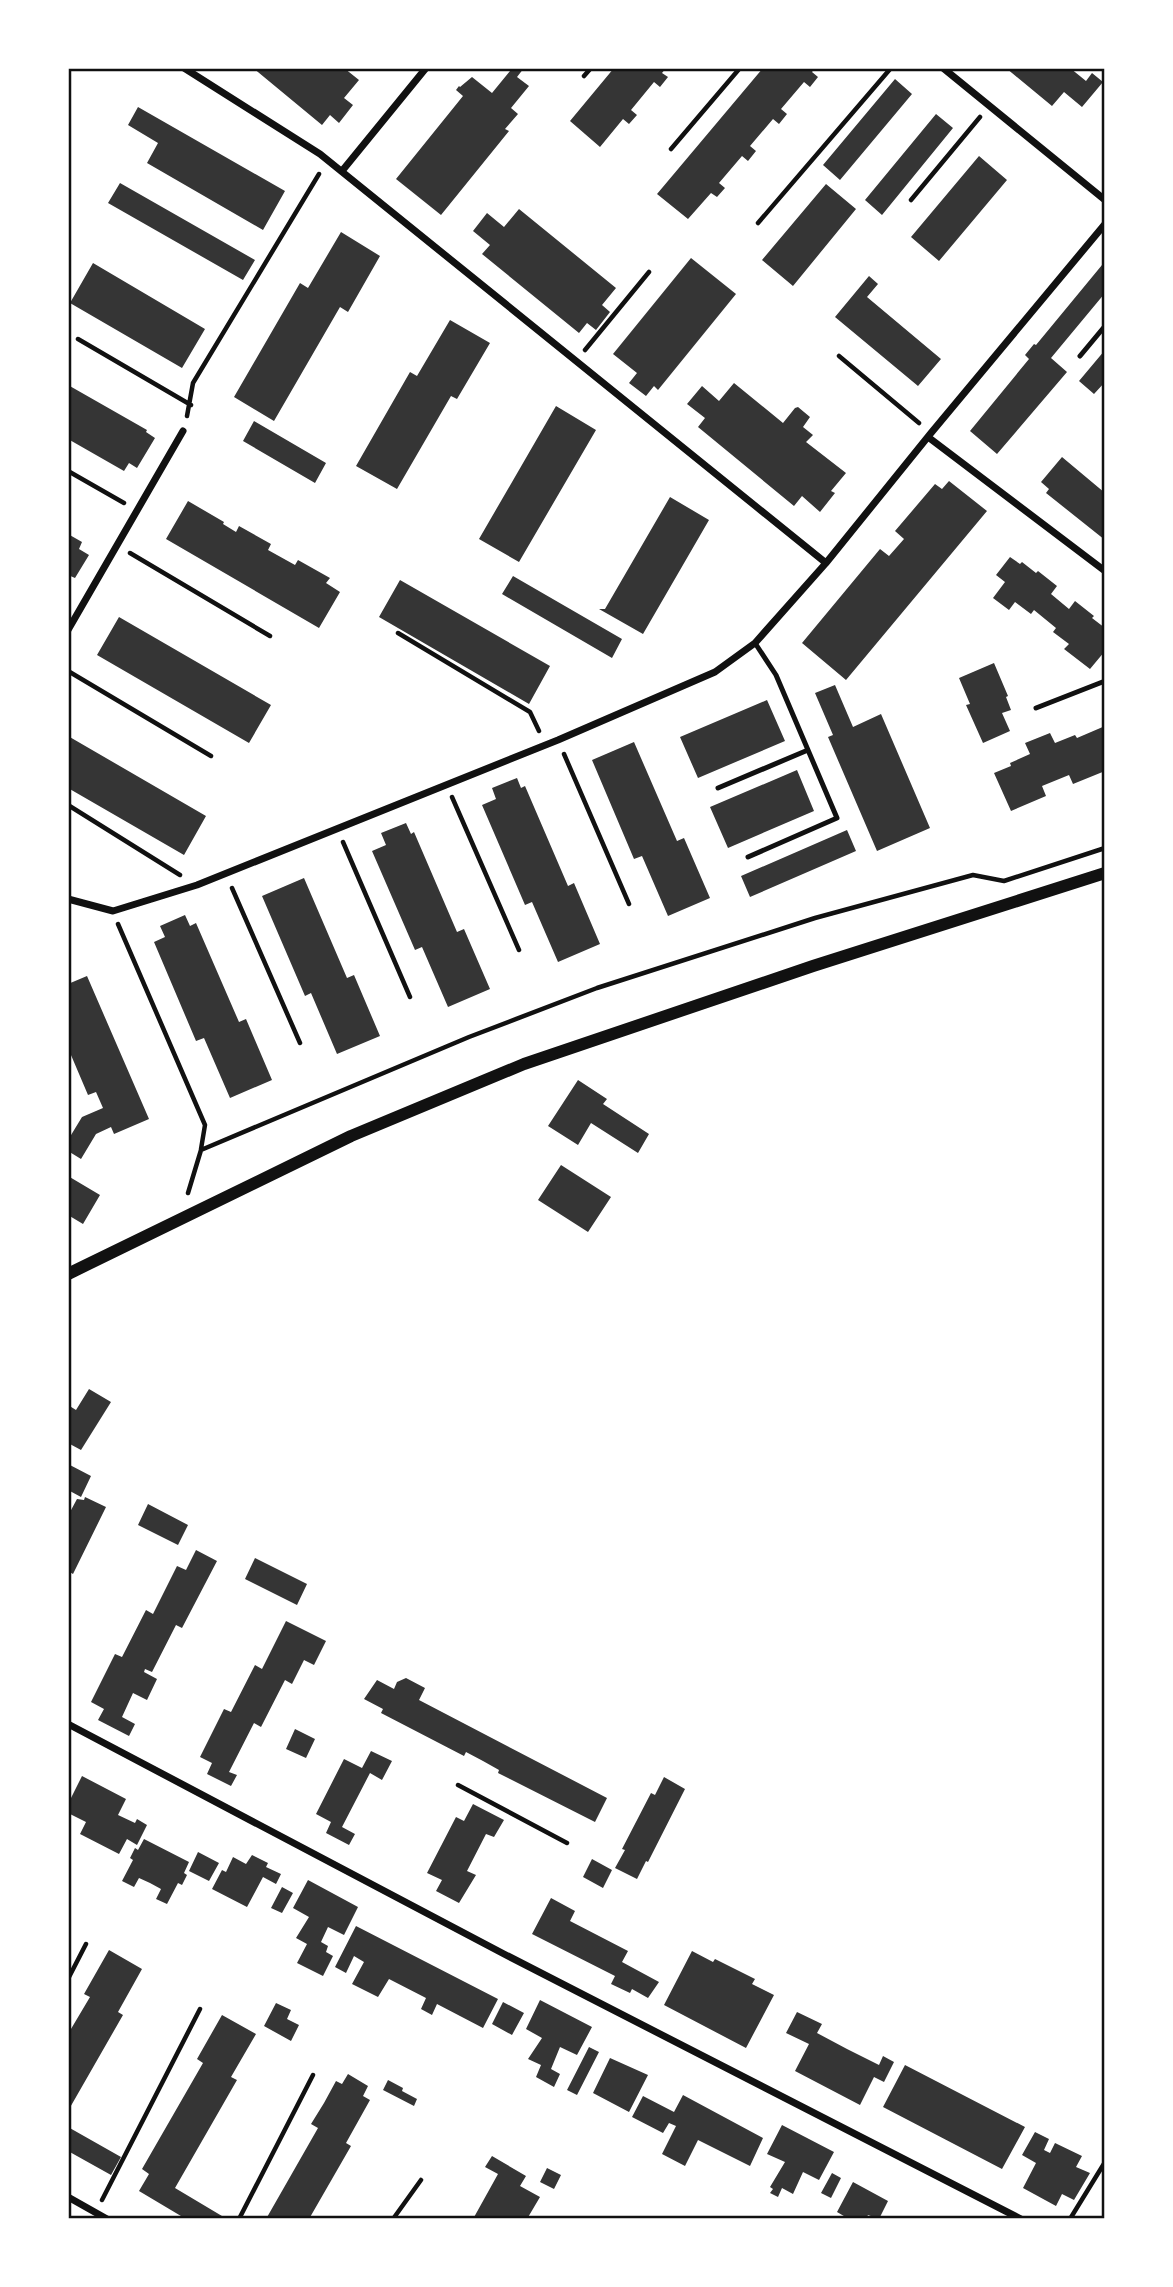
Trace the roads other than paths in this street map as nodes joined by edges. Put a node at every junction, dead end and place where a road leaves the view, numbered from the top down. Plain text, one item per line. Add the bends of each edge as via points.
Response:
1 (184, 68) edge
2 (426, 68) edge
3 (943, 68) edge
4 (342, 171) junction
5 (1105, 200) edge
6 (1105, 224) edge
7 (1105, 326) edge
8 (1080, 356) dead end
9 (183, 430) road end
10 (929, 435) junction
11 (827, 563) junction
12 (1105, 571) edge
13 (68, 630) edge
14 (755, 643) junction
15 (1105, 681) edge
16 (1035, 708) dead end
17 (808, 750) junction
18 (718, 788) dead end
19 (748, 858) dead end
20 (1105, 873) edge
21 (68, 899) edge
22 (68, 1274) edge
23 (68, 1724) edge
24 (68, 2197) edge
25 (107, 2219) edge
26 (1021, 2219) edge

1 - 4 street
2 - 4 street
3 - 5 street
4 - 11 street
6 - 10 street
7 - 8 lane
9 - 13 street
10 - 11 street
10 - 12 street
11 - 14 street
14 - 17 lane via 776,675
14 - 21 street via 715,671 558,740 197,885 113,911
15 - 16 lane
17 - 18 lane
17 - 19 lane via 837,818
20 - 22 street via 524,1064 351,1136
23 - 26 street
24 - 25 street

